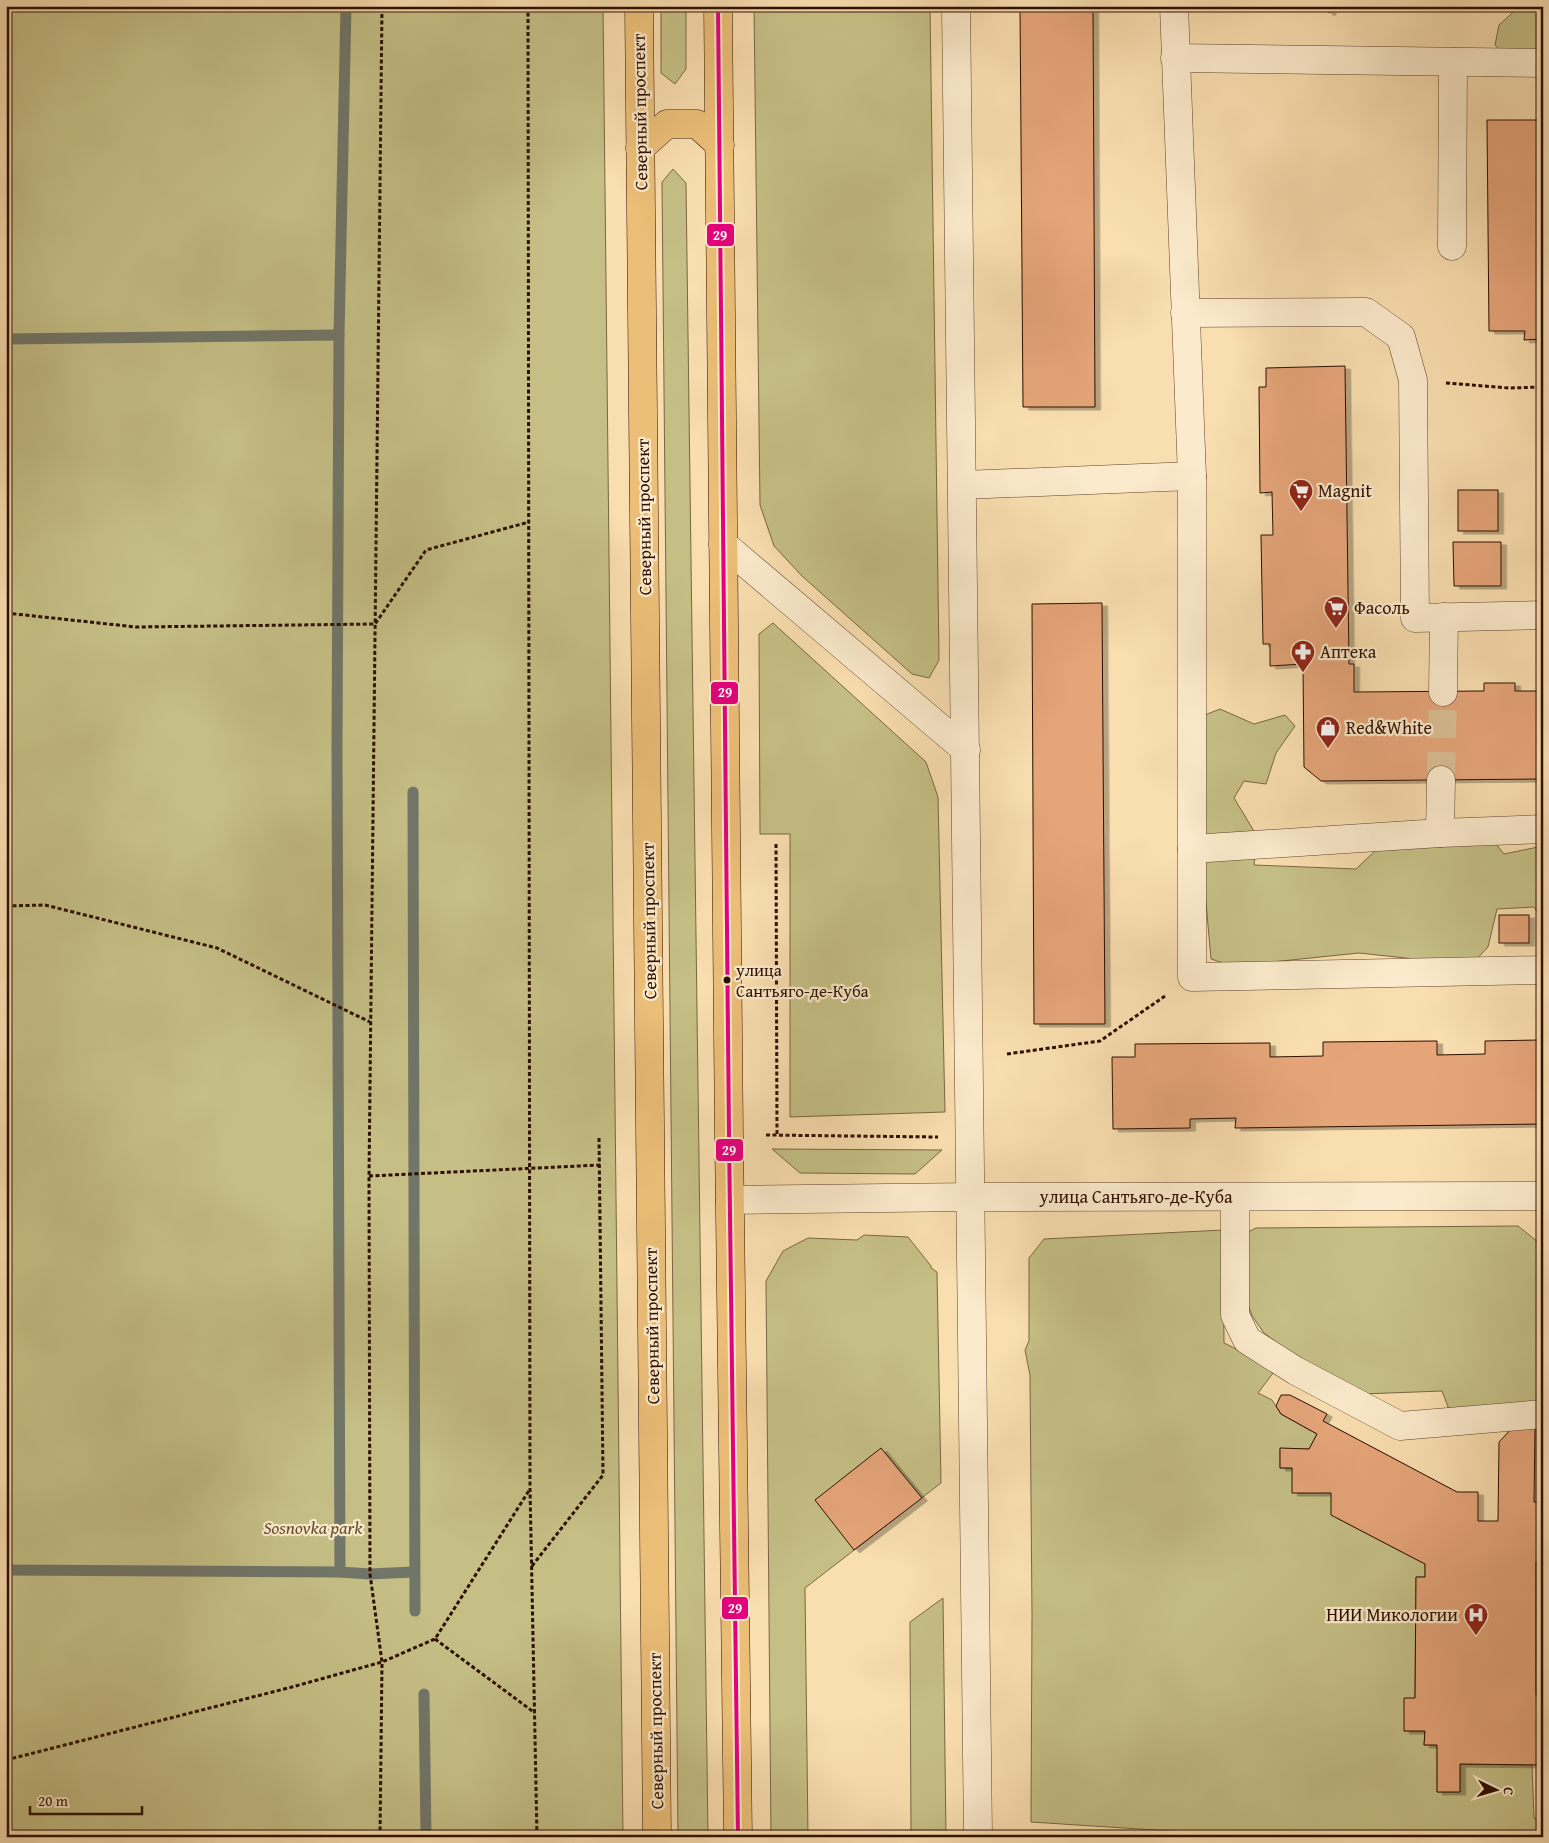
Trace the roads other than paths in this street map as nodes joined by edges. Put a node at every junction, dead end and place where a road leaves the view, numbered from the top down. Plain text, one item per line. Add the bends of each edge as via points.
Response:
1 (639, 6) edge
2 (718, 6) edge
3 (956, 6) edge
4 (1174, 6) edge
5 (1175, 58) junction
6 (1454, 62) junction
7 (1543, 63) edge
8 (720, 145) junction
9 (640, 148) junction
10 (1452, 246) dead end
11 (1185, 313) junction
12 (1192, 476) junction
13 (962, 485) junction
14 (724, 544) junction
15 (1543, 615) edge
16 (1444, 617) junction
17 (1443, 692) tunnel mouth
18 (966, 750) junction
19 (1441, 780) tunnel mouth
20 (1543, 829) edge
21 (1440, 833) junction
22 (1192, 849) junction
23 (1543, 970) edge
24 (1543, 1196) edge
25 (971, 1197) junction
26 (1235, 1197) junction
27 (730, 1200) junction
28 (1543, 1414) edge
29 (657, 1837) edge
30 (738, 1837) edge
31 (978, 1837) edge

1 - 9 main road, Северный проспект
2 - 8 main road
3 - 13 street
4 - 5 street
5 - 6 street
5 - 11 street
6 - 7 street
6 - 10 street
8 - 9 main road via 697,124 667,124
8 - 14 main road
9 - 29 main road, Северный проспект
11 - 12 street
11 - 16 street via 1366,312 1400,337 1413,380 1415,618
12 - 13 street
12 - 22 street
13 - 18 street
14 - 18 street
14 - 27 main road
15 - 16 street
16 - 17 street
18 - 25 street
19 - 21 street
20 - 21 street
21 - 22 street
22 - 23 street via 1192,977
24 - 26 street, улица Сантьяго-де-Куба
25 - 26 street, улица Сантьяго-де-Куба
25 - 27 street, улица Сантьяго-де-Куба
25 - 31 street
26 - 28 street via 1235,1315 1247,1340 1296,1371 1400,1426
27 - 30 main road

